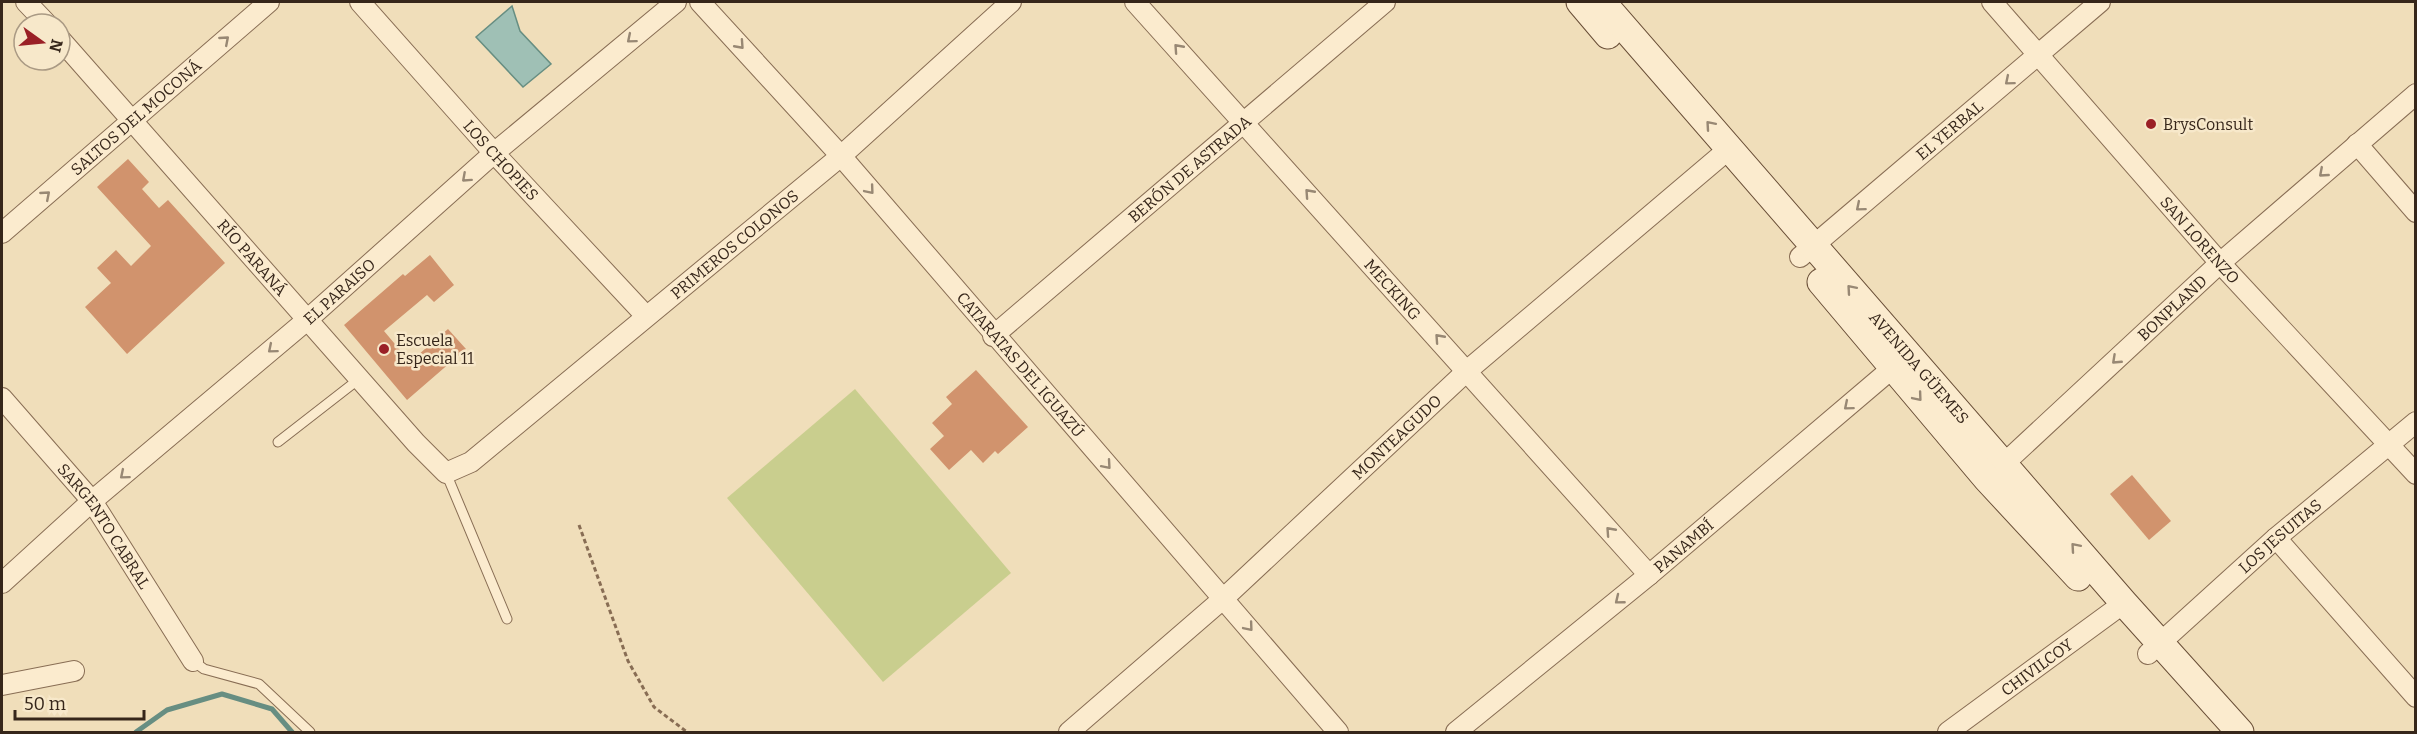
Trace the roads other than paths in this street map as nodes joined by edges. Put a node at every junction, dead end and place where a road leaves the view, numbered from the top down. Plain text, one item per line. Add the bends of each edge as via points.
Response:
1 (269, 2) edge
2 (360, 2) edge
3 (676, 2) edge
4 (700, 2) edge
5 (1011, 2) edge
6 (1135, 2) edge
7 (1385, 2) edge
8 (1580, 2) edge
9 (1602, 2) edge
10 (1992, 2) edge
11 (2100, 2) edge
12 (72, 52) edge
13 (2039, 56) junction
14 (2415, 94) edge
15 (133, 120) junction
16 (1243, 120) junction
17 (2357, 144) junction
18 (494, 153) junction
19 (1723, 154) junction
20 (842, 156) junction
21 (2415, 212) edge
22 (2, 233) edge
23 (1807, 252) junction
24 (2220, 263) junction
25 (646, 316) junction
26 (307, 320) junction
27 (993, 336) junction
28 (1901, 361) junction
29 (1468, 370) junction
30 (359, 380) junction
31 (2, 398) edge
32 (2415, 422) edge
33 (278, 442) dead end
34 (2390, 444) junction
35 (1995, 472) junction
36 (446, 473) junction
37 (2415, 474) edge
38 (92, 501) junction
39 (2276, 538) junction
40 (1648, 575) junction
41 (2, 583) edge
42 (1224, 598) junction
43 (2118, 608) junction
44 (507, 620) dead end
45 (2154, 648) junction
46 (193, 661) joint
47 (74, 671) dead end
48 (2, 686) edge
49 (2415, 697) edge
50 (310, 732) edge
51 (1069, 732) edge
52 (1338, 732) edge
53 (1456, 732) edge
54 (1948, 732) edge
55 (2215, 732) edge
56 (2240, 732) edge

15 -> 1 street, SALTOS DEL MOCONÁ
2 - 18 street, LOS CHOPIES
3 -> 18 street, EL PARAISO
4 -> 20 street, CATARATAS DEL IGUAZÚ
5 - 20 street, PRIMEROS COLONOS
16 -> 6 street, MECKING
7 - 16 street, BERÓN DE ASTRADA
8 - 19 main road, AVENIDA GÜEMES
19 -> 9 main road, AVENIDA GÜEMES
10 - 13 street, SAN LORENZO
11 - 13 street, EL YERBAL
12 - 15 street, RÍO PARANÁ
13 -> 23 street, EL YERBAL
13 - 24 street, SAN LORENZO
14 - 17 street, BONPLAND
22 -> 15 street, SALTOS DEL MOCONÁ
15 - 26 street, RÍO PARANÁ
16 - 27 street, BERÓN DE ASTRADA
29 -> 16 street, MECKING
17 - 21 street
17 -> 24 street, BONPLAND
18 - 25 street, LOS CHOPIES
18 -> 26 street, EL PARAISO
19 - 23 main road, AVENIDA GÜEMES
19 - 29 street, MONTEAGUDO
20 - 25 street, PRIMEROS COLONOS
20 -> 27 street, CATARATAS DEL IGUAZÚ
23 - 28 main road, AVENIDA GÜEMES
24 - 34 street, SAN LORENZO
24 -> 35 street, BONPLAND
25 - 36 street, PRIMEROS COLONOS via 471,462
26 - 30 street, RÍO PARANÁ
26 -> 38 street, EL PARAISO
27 -> 42 street, CATARATAS DEL IGUAZÚ
28 - 35 main road, AVENIDA GÜEMES
28 -> 40 street, PANAMBÍ
40 -> 29 street, MECKING
29 - 42 street, MONTEAGUDO
30 - 33 lane
30 - 36 street, RÍO PARANÁ
31 - 38 street, SARGENTO CABRAL
32 - 34 street, LOS JESUITAS
34 - 37 street, SAN LORENZO
34 - 39 street, LOS JESUITAS
35 - 43 main road, AVENIDA GÜEMES
36 - 44 lane
38 - 41 street, EL PARAISO
38 - 46 street, SARGENTO CABRAL
39 - 45 street, LOS JESUITAS
39 - 49 street
40 -> 53 street, PANAMBÍ
42 - 51 street, MONTEAGUDO
42 -> 52 street, CATARATAS DEL IGUAZÚ
43 - 45 main road, AVENIDA GÜEMES
43 - 54 street, CHIVILCOY
45 - 55 main road, AVENIDA GÜEMES
45 - 56 main road, AVENIDA GÜEMES
46 - 50 lane via 204,669 259,684
47 - 48 street

